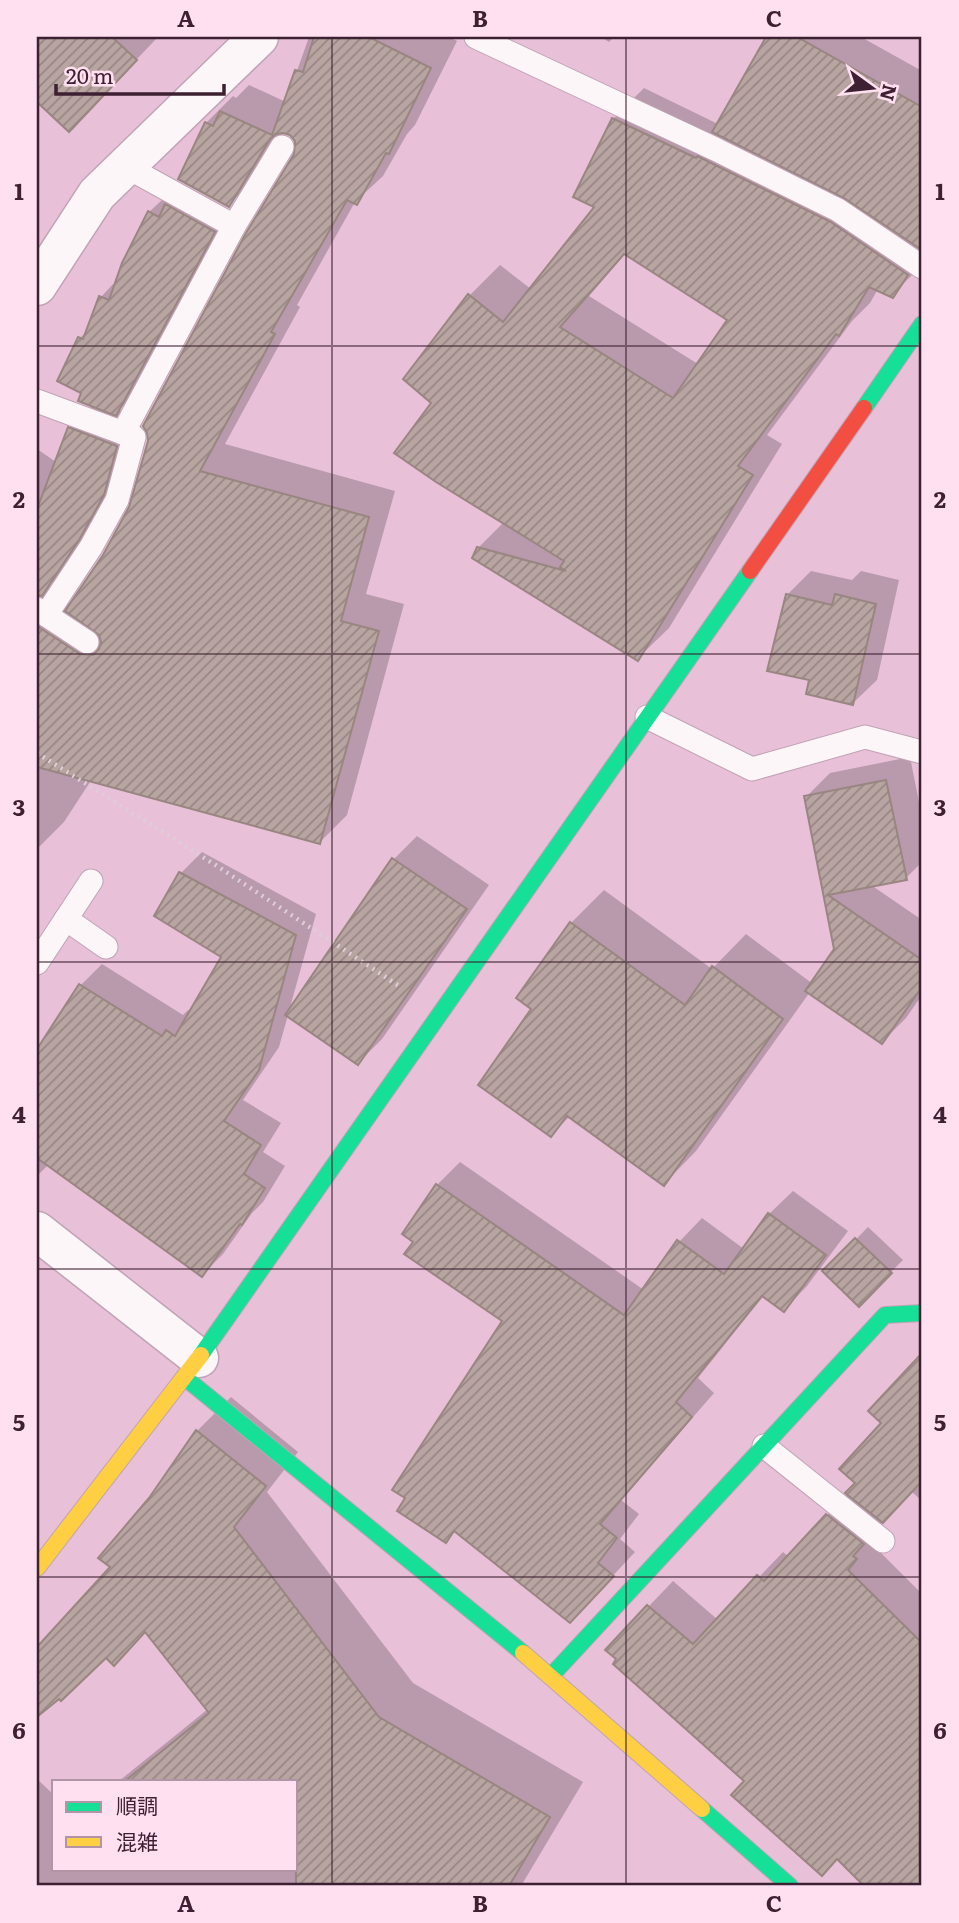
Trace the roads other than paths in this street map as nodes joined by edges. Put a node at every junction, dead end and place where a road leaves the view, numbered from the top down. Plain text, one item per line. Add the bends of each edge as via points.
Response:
1 (259, 37) edge
2 (476, 37) edge
3 (282, 147) dead end
4 (125, 166) junction
5 (234, 226) junction
6 (922, 267) edge
7 (37, 286) edge
8 (922, 324) edge
9 (37, 401) edge
10 (123, 433) junction
11 (42, 612) edge
12 (87, 642) dead end
13 (647, 717) junction
14 (922, 752) edge
15 (91, 881) dead end
16 (66, 919) junction
17 (106, 947) dead end
18 (37, 962) edge
19 (37, 1231) edge
20 (922, 1313) edge
21 (192, 1368) junction
22 (764, 1446) junction
23 (883, 1541) dead end
24 (37, 1567) edge
25 (551, 1676) junction
26 (790, 1886) edge

1 - 4 street
2 - 6 lane via 838,210
3 - 5 lane
4 - 5 lane
4 - 7 street via 97,194
5 - 10 lane
8 - 13 street
9 - 10 lane
10 - 11 lane via 134,437 117,500 91,547
11 - 12 lane
13 - 14 lane via 752,769 865,737
13 - 21 street
15 - 16 lane
16 - 17 lane
16 - 18 lane
19 - 21 street
20 - 22 street via 885,1315
21 - 24 street
21 - 25 street
22 - 23 lane
22 - 25 street
25 - 26 street

